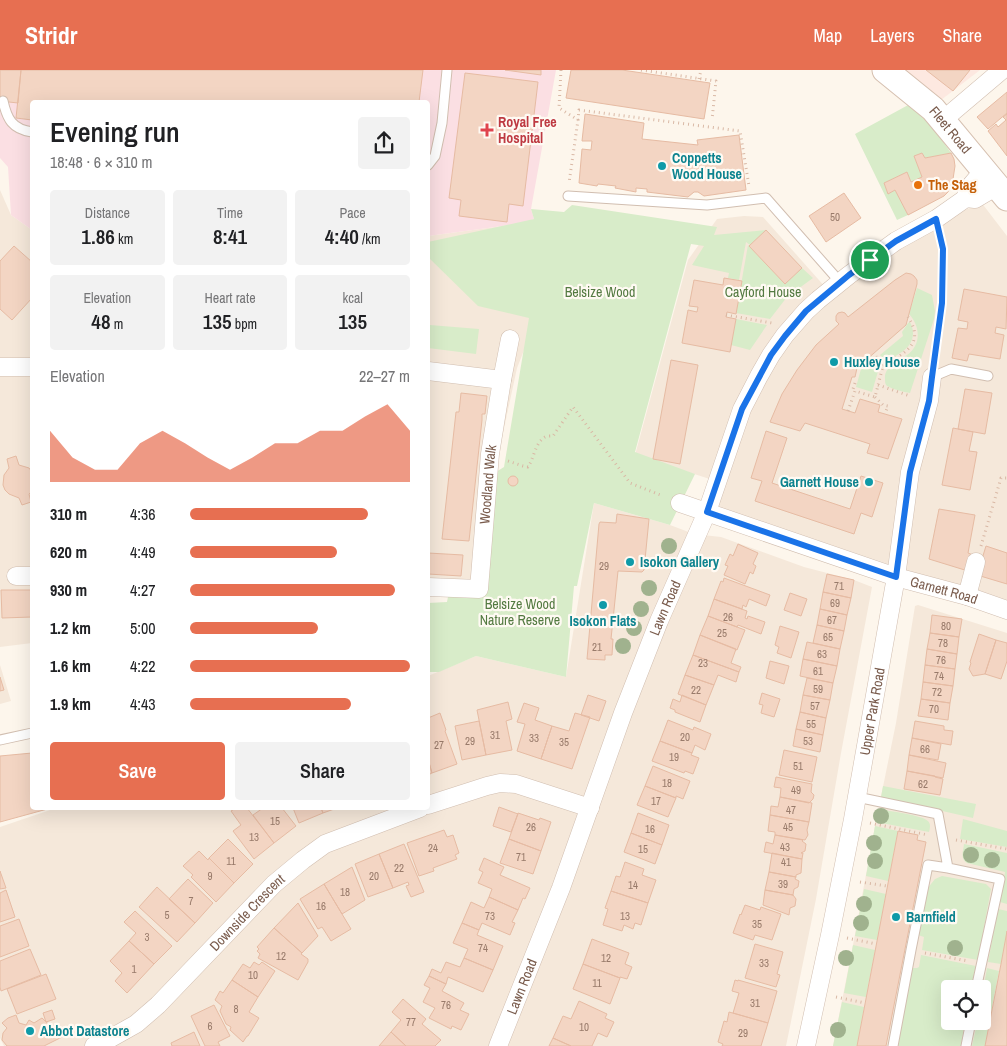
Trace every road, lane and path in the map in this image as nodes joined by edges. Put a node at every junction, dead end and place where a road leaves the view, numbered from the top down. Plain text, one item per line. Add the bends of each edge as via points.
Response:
1 (447, 70) edge
2 (561, 70) edge
3 (641, 70) edge
4 (701, 70) edge
5 (884, 70) edge
6 (1002, 70) edge
7 (699, 79) junction
8 (3, 101) dead end
9 (578, 120) junction
10 (712, 120) dead end
11 (943, 120) junction
12 (30, 132) edge
13 (430, 163) edge
14 (996, 185) edge
15 (568, 196) joint
16 (752, 200) junction
17 (936, 219) junction
18 (840, 282) junction
19 (726, 314) dead end
20 (908, 316) dead end
21 (792, 326) junction
22 (510, 339) dead end
23 (874, 354) dead end
24 (883, 366) junction
25 (0, 367) edge
26 (30, 367) edge
27 (430, 371) edge
28 (988, 376) dead end
29 (932, 377) junction
30 (502, 380) junction
31 (855, 382) dead end
32 (878, 385) junction
33 (855, 391) junction
34 (875, 397) junction
35 (929, 403) junction
36 (848, 411) dead end
37 (886, 414) dead end
38 (490, 454) junction
39 (1007, 478) edge
40 (680, 503) joint
41 (707, 512) junction
42 (976, 562) joint
43 (896, 577) junction
44 (430, 586) edge
45 (966, 596) junction
46 (1007, 610) edge
47 (30, 733) edge
48 (0, 740) edge
49 (857, 797) junction
50 (430, 804) edge
51 (590, 808) junction
52 (415, 810) edge
53 (853, 819) junction
54 (943, 838) junction
55 (1007, 849) edge
56 (948, 868) junction
57 (866, 883) dead end
58 (887, 886) dead end
59 (830, 935) junction
60 (876, 944) dead end
61 (911, 950) junction
62 (981, 964) junction
63 (978, 980) edge
64 (817, 993) junction
65 (865, 1003) dead end
66 (969, 1030) edge
67 (94, 1046) edge
68 (498, 1046) edge
69 (806, 1046) edge
70 (893, 1046) edge
71 (966, 1046) edge

1 - 13 lane via 439,140
2 - 9 path via 558,108
3 - 7 path
4 - 7 path
5 - 11 main road, Fleet Road
6 - 11 street
7 - 10 path via 716,82
8 - 12 lane via 6,116 12,123
9 - 15 path
9 - 16 path via 579,110 740,131
11 - 14 main road, Fleet Road
14 - 17 street, Lawn Road via 975,199 966,198
15 - 16 lane via 707,205
16 - 18 lane via 766,198
17 - 18 street, Lawn Road via 896,241
17 - 29 path via 943,249 942,303
18 - 21 street, Lawn Road
19 - 21 path
20 - 24 path via 914,325 914,341 909,349
21 - 41 street, Lawn Road via 771,355 742,409
22 - 30 street, Woodland Walk
23 - 24 path
24 - 32 path
25 - 26 street
27 - 30 street
28 - 29 lane via 950,369
29 - 35 street, Upper Park Road
30 - 38 street, Woodland Walk
31 - 33 path
32 - 34 path
32 - 35 path
33 - 34 path
33 - 36 path
34 - 37 path via 888,406
35 - 43 street, Upper Park Road via 910,472
38 - 40 path via 528,467 536,448 545,437 553,436 573,407 630,482
38 - 44 street, Woodland Walk via 479,589
39 - 42 path via 1001,478
40 - 41 street, Garnett Road
41 - 43 street, Garnett Road
41 - 51 street, Lawn Road via 623,713
42 - 45 street
43 - 45 street, Garnett Road
43 - 49 street, Upper Park Road
45 - 46 street, Garnett Road
47 - 48 lane
49 - 53 street, Upper Park Road
49 - 54 lane via 938,814
50 - 51 street via 500,783 533,788
51 - 68 street, Lawn Road
52 - 67 street, Downside Crescent via 325,844 303,860 274,884 158,1005 136,1024
53 - 54 path
53 - 59 street, Upper Park Road
54 - 55 path
54 - 56 lane
56 - 61 lane via 928,864
56 - 62 lane via 1000,879
57 - 58 path
59 - 60 path
59 - 64 street, Upper Park Road
61 - 62 path
61 - 70 lane
62 - 63 lane
64 - 65 path
64 - 69 street, Upper Park Road
66 - 71 lane

